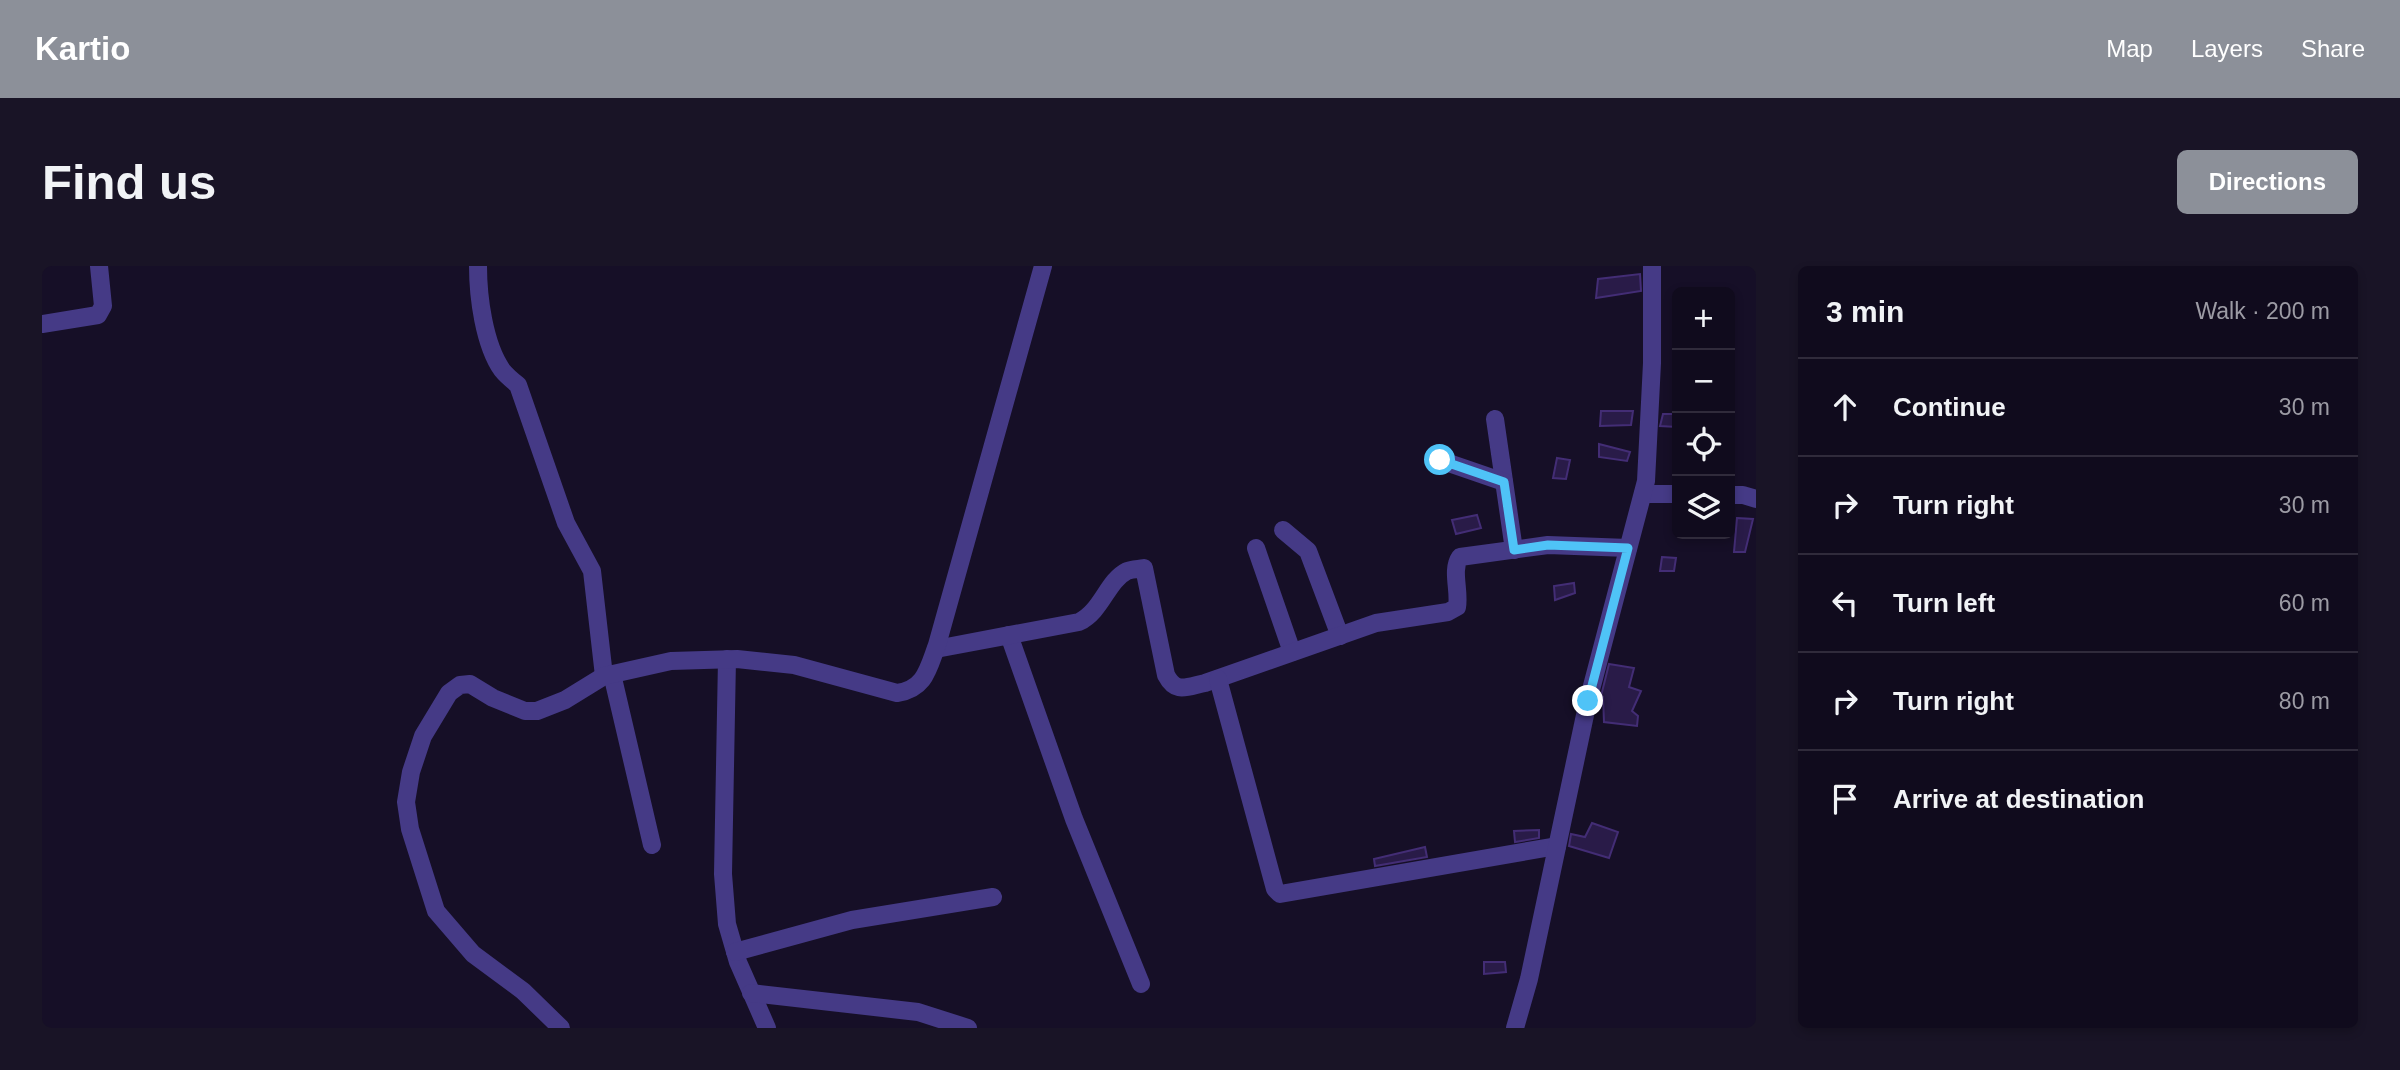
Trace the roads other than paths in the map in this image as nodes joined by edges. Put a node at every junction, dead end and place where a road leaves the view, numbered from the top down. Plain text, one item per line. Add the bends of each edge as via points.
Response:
1 (99, 266) edge
2 (478, 266) edge
3 (1043, 266) edge
4 (1652, 266) edge
5 (42, 324) edge
6 (1495, 419) dead end
7 (1440, 460) dead end
8 (1504, 482) junction
9 (1643, 494) junction
10 (1672, 494) edge
11 (1735, 495) edge
12 (1756, 499) edge
13 (1283, 530) dead end
14 (1256, 548) dead end
15 (1628, 548) junction
16 (1514, 550) junction
17 (1009, 635) junction
18 (1340, 635) junction
19 (936, 649) junction
20 (1292, 652) junction
21 (727, 659) junction
22 (608, 675) junction
23 (1218, 679) junction
24 (652, 845) dead end
25 (1557, 846) junction
26 (993, 897) dead end
27 (735, 952) junction
28 (1142, 984) dead end
29 (751, 993) junction
30 (561, 1028) edge
31 (766, 1028) edge
32 (968, 1028) edge
33 (1515, 1028) edge

1 - 5 street via 103,306 98,315
2 - 22 street via 478,298 489,339 502,370 518,385 566,523 592,571
3 - 19 street
4 - 9 street via 1652,363
6 - 8 street
7 - 8 street
8 - 16 street
9 - 10 street
9 - 15 street
11 - 12 street
13 - 18 street via 1308,551
14 - 20 street
15 - 16 street via 1548,545
15 - 25 street
16 - 18 street via 1460,557 1455,565 1457,607 1448,612 1376,623
17 - 19 street
17 - 23 street via 1089,618 1120,576 1144,568 1171,684 1180,688
17 - 28 street via 1074,819
18 - 20 street
19 - 21 street via 922,681 911,691 897,693 794,664
20 - 23 street
21 - 22 street via 671,661
21 - 27 street via 723,874 727,924
22 - 24 street
22 - 30 street via 537,712 493,698 470,684 460,685 449,694 423,737 406,802 436,911 474,954 523,991
23 - 25 street via 1280,894
25 - 33 street
26 - 27 street via 852,920
27 - 29 street
29 - 31 street
29 - 32 street via 918,1012

